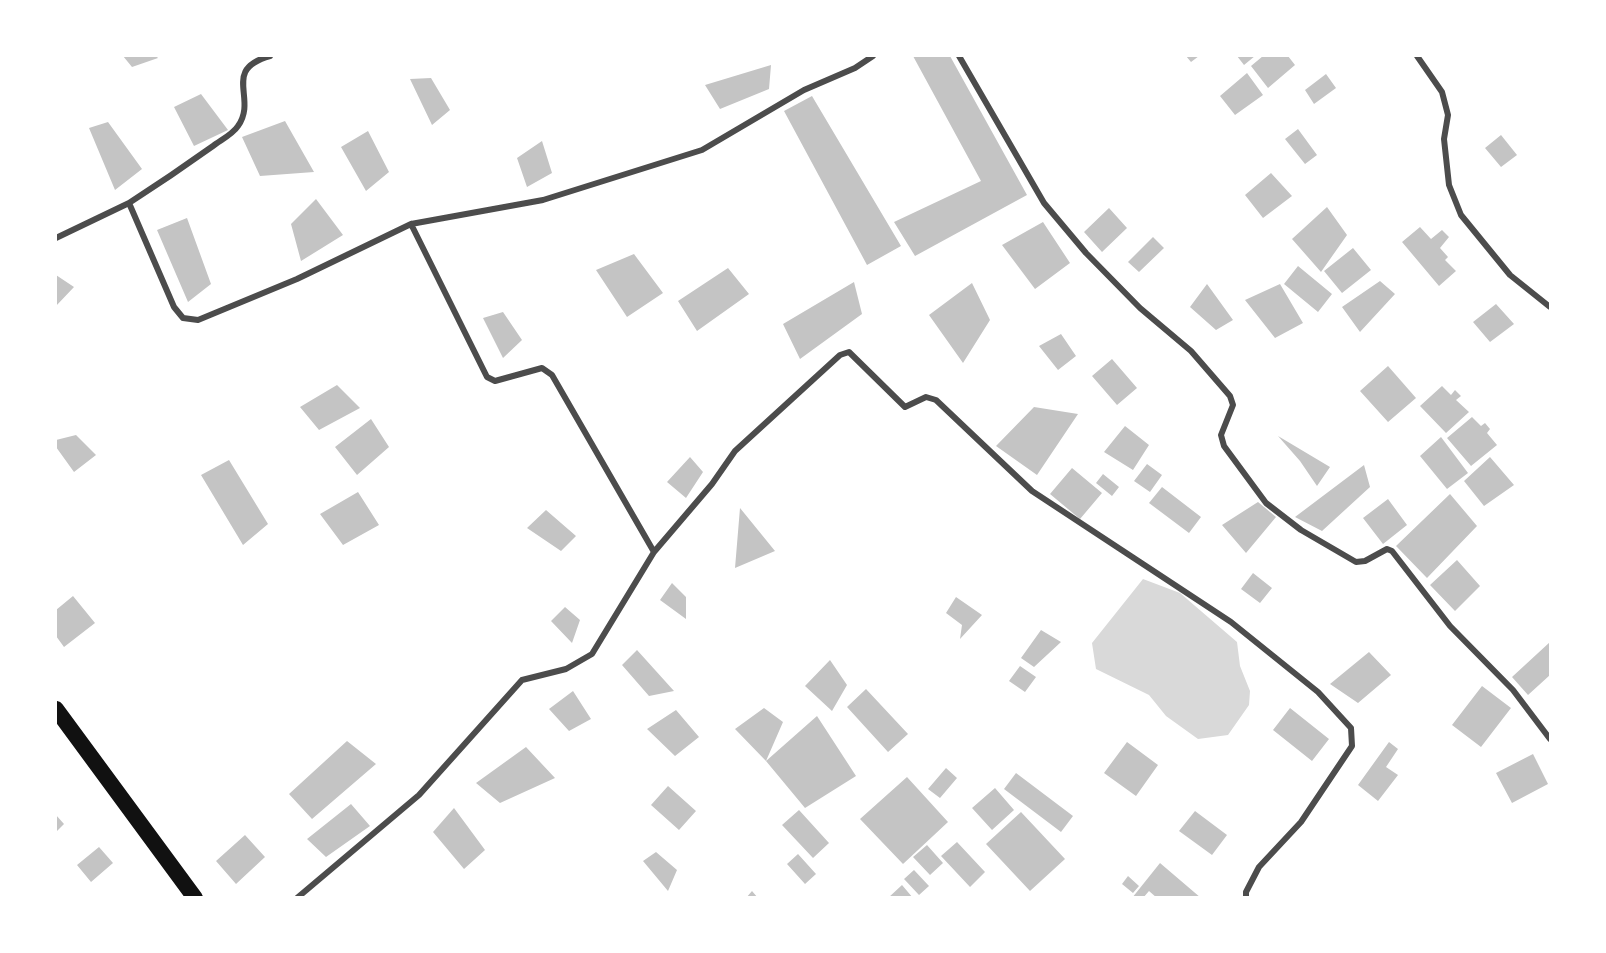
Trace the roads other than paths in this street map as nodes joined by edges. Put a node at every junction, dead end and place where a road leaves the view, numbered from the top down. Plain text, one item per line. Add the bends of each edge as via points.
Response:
1 (270, 56) edge
2 (873, 56) edge
3 (959, 56) edge
4 (1417, 56) edge
5 (129, 203) junction
6 (411, 224) junction
7 (56, 238) edge
8 (1551, 307) edge
9 (654, 552) junction
10 (56, 709) edge
11 (1551, 739) edge
12 (195, 897) edge
13 (297, 897) edge
14 (1246, 897) edge

1 - 5 street via 254,60 243,75 239,126
2 - 6 street via 804,90 702,150 543,200
3 - 11 street via 1044,203 1086,253 1140,308 1191,351 1230,396 1233,405 1221,435 1224,446 1266,503 1301,530 1356,562 1387,549 1392,551 1450,626 1513,690
4 - 8 street via 1442,92 1448,116 1444,139 1449,185 1461,215 1510,275
5 - 6 street via 174,307 183,318 198,320 297,279
5 - 7 street
6 - 9 street via 487,377 495,381 542,368 552,375
9 - 13 street via 592,654 566,669 522,680 419,795
9 - 14 street via 735,451 840,355 849,352 859,360 905,407 926,397 936,400 1032,491 1231,622 1318,692 1351,728 1352,746 1301,822 1259,867
10 - 12 highway

